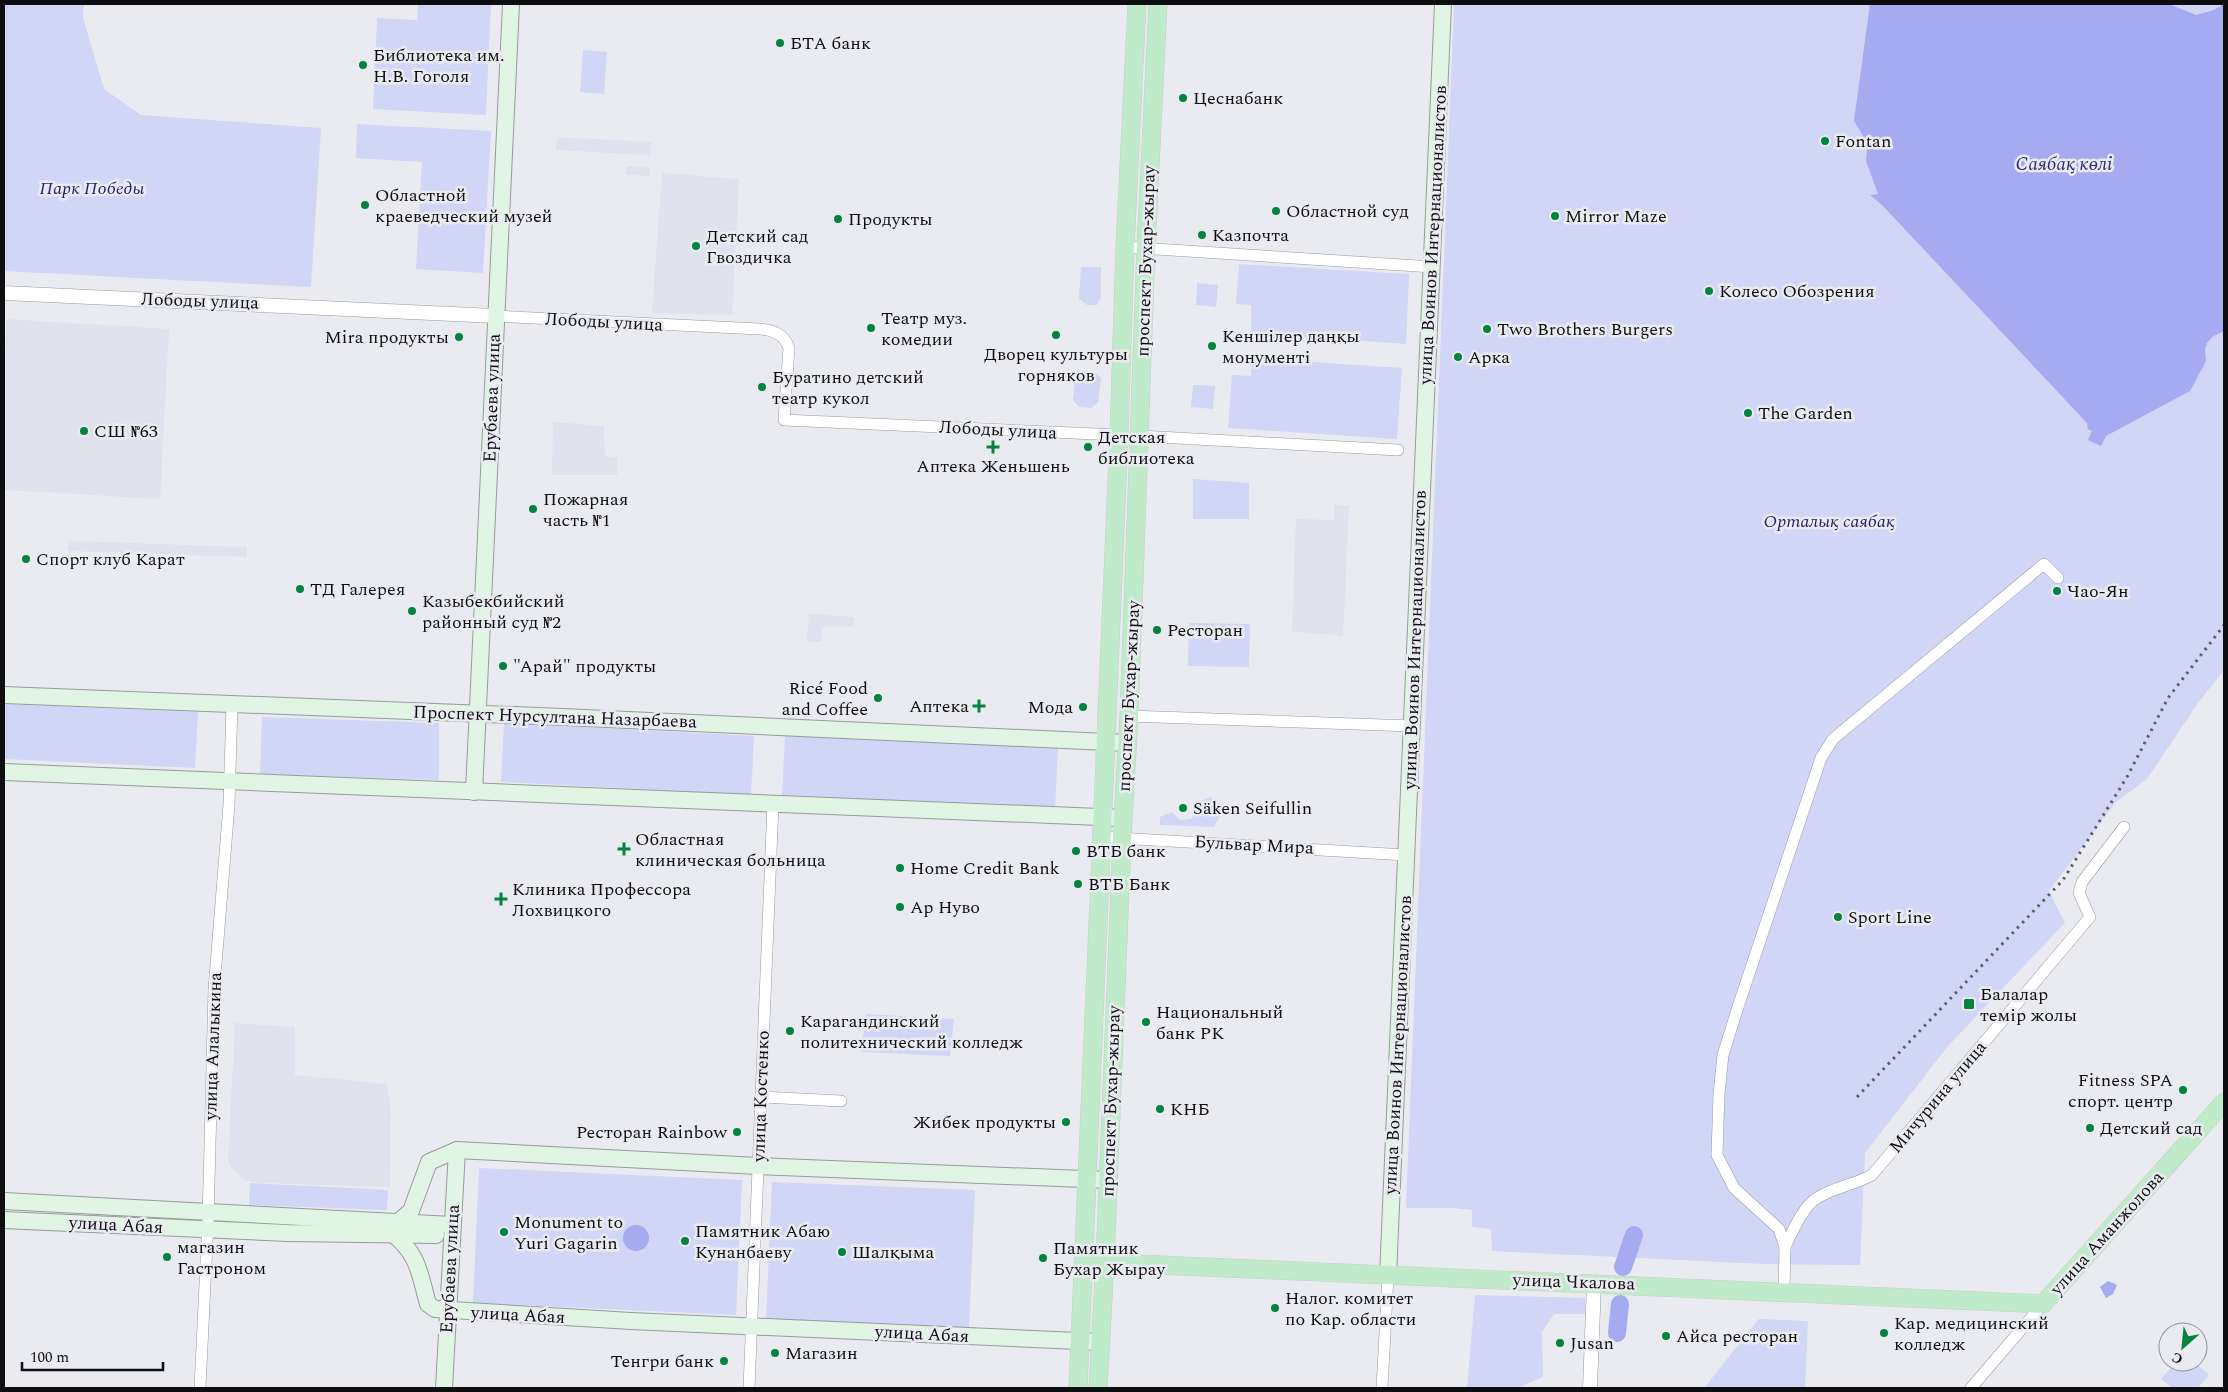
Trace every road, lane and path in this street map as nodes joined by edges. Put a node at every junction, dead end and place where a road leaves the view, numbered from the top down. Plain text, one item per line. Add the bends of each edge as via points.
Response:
1 (512, 4) edge
2 (1137, 4) edge
3 (1158, 4) edge
4 (1443, 4) edge
5 (1125, 247) junction
6 (1146, 248) junction
7 (1433, 267) junction
8 (4, 293) edge
9 (495, 316) junction
10 (1119, 435) junction
11 (1140, 436) junction
12 (1398, 450) dead end
13 (2058, 578) dead end
14 (4, 695) edge
15 (232, 704) junction
16 (479, 714) junction
17 (1129, 716) junction
18 (1412, 726) junction
19 (1105, 741) junction
20 (1128, 743) junction
21 (4, 772) edge
22 (230, 782) junction
23 (474, 792) junction
24 (773, 804) junction
25 (1102, 817) junction
26 (1123, 818) junction
27 (2124, 827) dead end
28 (1101, 837) junction
29 (1122, 838) junction
30 (1406, 854) junction
31 (761, 1097) junction
32 (841, 1101) dead end
33 (2224, 1102) edge
34 (457, 1150) junction
35 (758, 1166) junction
36 (1087, 1179) junction
37 (1108, 1180) junction
38 (4, 1201) edge
39 (208, 1210) junction
40 (4, 1220) edge
41 (395, 1227) junction
42 (207, 1230) junction
43 (452, 1230) junction
44 (1785, 1247) junction
45 (1083, 1261) junction
46 (1105, 1262) junction
47 (1388, 1276) junction
48 (1594, 1283) junction
49 (1784, 1292) junction
50 (2043, 1304) junction
51 (448, 1311) junction
52 (751, 1325) junction
53 (1080, 1340) junction
54 (1101, 1342) junction
55 (200, 1388) edge
56 (444, 1388) edge
57 (749, 1388) edge
58 (1078, 1388) edge
59 (1098, 1388) edge
60 (1382, 1388) edge
61 (1590, 1388) edge
62 (1971, 1388) edge

1 - 9 main road, Ерубаева улица
2 - 5 main road, проспект Бухар-жырау
3 - 6 main road, проспект Бухар-жырау
4 - 7 main road, улица Воинов Интернационалистов
5 - 6 street
5 - 10 main road, проспект Бухар-жырау
6 - 7 street
6 - 11 main road, проспект Бухар-жырау
7 - 18 main road, улица Воинов Интернационалистов via 1422,450
8 - 9 street, Лободы улица
9 - 10 street, Лободы улица via 776,332 789,348 784,420
9 - 16 main road, Ерубаева улица
10 - 19 main road, проспект Бухар-жырау
11 - 12 street
11 - 17 main road, проспект Бухар-жырау
13 - 44 street via 2044,564 1833,739 1821,758 1734,1018 1723,1055 1719,1094 1717,1155 1734,1188 1779,1229
14 - 15 main road, Проспект Нурсултана Назарбаева
15 - 16 main road, Проспект Нурсултана Назарбаева
15 - 22 street, улица Алалыкина
16 - 19 main road, Проспект Нурсултана Назарбаева
16 - 23 main road, Ерубаева улица
17 - 18 street
17 - 20 main road, проспект Бухар-жырау
18 - 30 main road, улица Воинов Интернационалистов
19 - 20 main road, Проспект Нурсултана Назарбаева
19 - 25 main road, проспект Бухар-жырау
20 - 26 main road, проспект Бухар-жырау
21 - 22 main road
22 - 23 main road
22 - 39 street, улица Алалыкина via 214,999
23 - 24 main road
24 - 25 main road
24 - 31 street, улица Костенко
25 - 26 main road
25 - 28 main road, проспект Бухар-жырау
26 - 29 main road, проспект Бухар-жырау
27 - 44 street, Мичурина улица via 2082,882 2079,893 2090,917 1872,1175 1816,1198 1799,1219
28 - 29 street, Бульвар Мира
28 - 36 main road, проспект Бухар-жырау
29 - 30 street, Бульвар Мира
29 - 37 main road, проспект Бухар-жырау
30 - 47 main road, улица Воинов Интернационалистов
31 - 32 street
31 - 35 street, улица Костенко
33 - 50 main road, улица Аманжолова
34 - 35 main road
34 - 41 main road via 429,1162 411,1211
34 - 43 main road, Ерубаева улица
35 - 36 main road
35 - 52 street, улица Костенко
36 - 37 main road
36 - 45 main road, проспект Бухар-жырау
37 - 46 main road, проспект Бухар-жырау
38 - 39 main road, улица Абая
39 - 41 main road, улица Абая
39 - 42 street, улица Алалыкина
40 - 42 main road, улица Абая
41 - 42 main road, улица Абая via 287,1233
41 - 43 main road
41 - 51 main road, улица Абая via 415,1258 428,1304
42 - 55 street, улица Алалыкина
43 - 51 main road, Ерубаева улица
44 - 49 street
45 - 46 main road, улица Чкалова
45 - 53 main road, проспект Бухар-жырау
46 - 47 main road, улица Чкалова
46 - 54 main road, проспект Бухар-жырау
47 - 48 main road, улица Чкалова
47 - 60 street
48 - 49 main road, улица Чкалова
48 - 61 street
49 - 50 main road, улица Чкалова
50 - 62 street, улица Аманжолова
51 - 52 main road, улица Абая
51 - 56 main road, Ерубаева улица
52 - 53 main road, улица Абая
52 - 57 street, улица Костенко
53 - 54 main road, улица Абая
53 - 58 main road, проспект Бухар-жырау
54 - 59 main road, проспект Бухар-жырау

